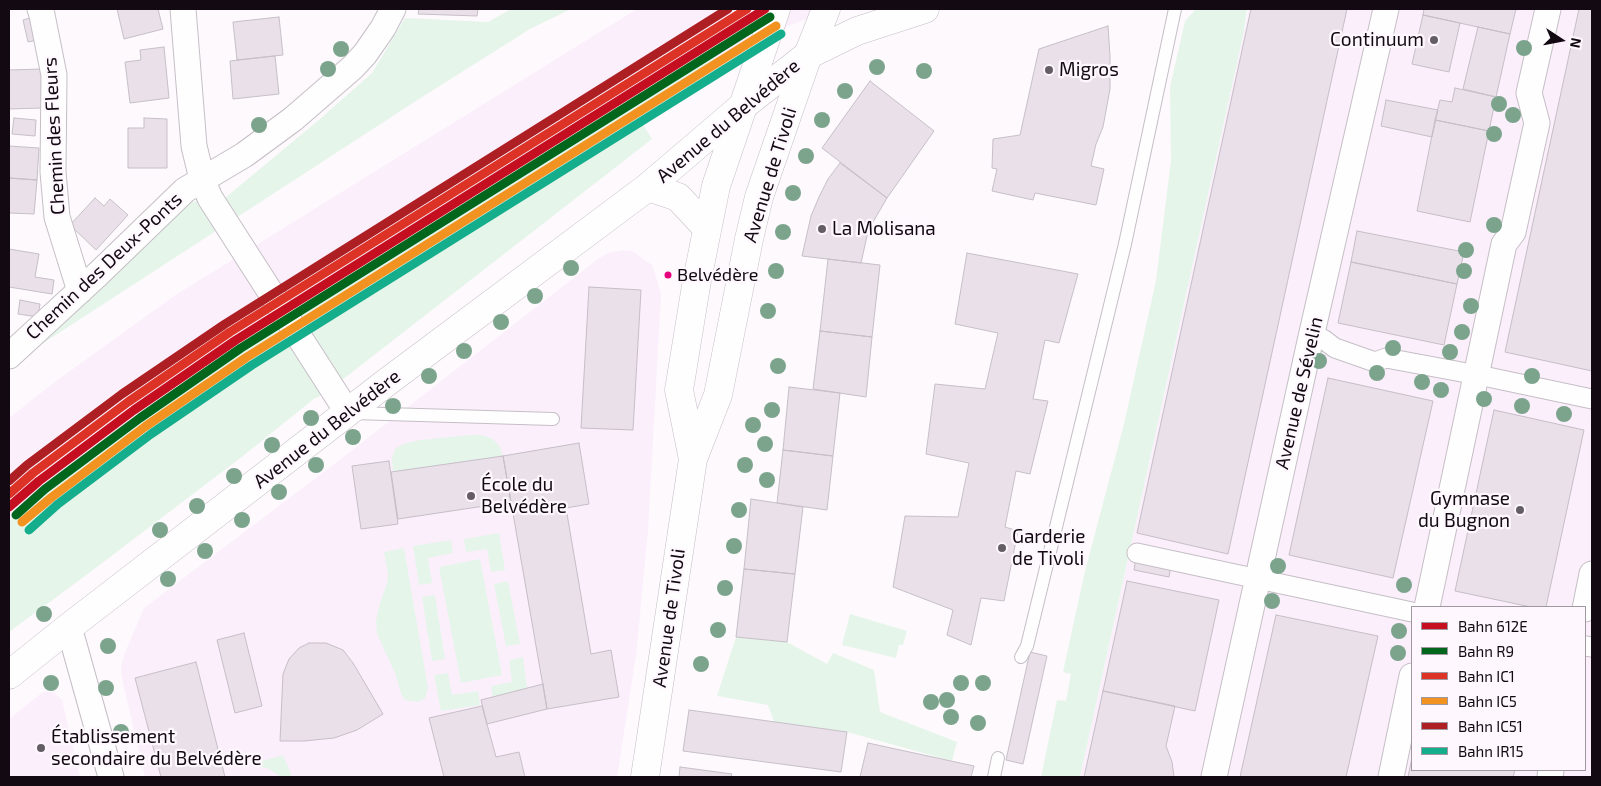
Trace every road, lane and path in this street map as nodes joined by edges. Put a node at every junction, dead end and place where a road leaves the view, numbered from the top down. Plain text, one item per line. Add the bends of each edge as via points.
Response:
1 (40, 9) edge
2 (183, 9) edge
3 (393, 9) edge
4 (776, 9) edge
5 (925, 9) edge
6 (1175, 9) edge
7 (1386, 9) edge
8 (1548, 9) edge
9 (817, 31) edge
10 (744, 105) junction
11 (648, 187) junction
12 (206, 189) junction
13 (706, 227) junction
14 (80, 291) junction
15 (1311, 337) junction
16 (9, 356) edge
17 (1476, 375) junction
18 (1592, 399) edge
19 (341, 402) junction
20 (553, 419) dead end
21 (693, 459) junction
22 (1137, 553) dead end
23 (1592, 574) edge
24 (1258, 579) junction
25 (1426, 606) edge
26 (1586, 606) edge
27 (1411, 612) edge
28 (69, 627) junction
29 (1021, 657) dead end
30 (9, 675) edge
31 (1411, 681) edge
32 (998, 758) dead end
33 (111, 777) edge
34 (645, 777) edge
35 (994, 777) edge
36 (1214, 777) edge
37 (1391, 777) edge

1 - 14 street, Chemin des Fleurs via 54,75 56,217
2 - 12 street via 194,146
3 - 12 street, Chemin des Deux-Ponts via 383,28 353,67
4 - 10 main road, Avenue de Tivoli
5 - 9 main road via 856,31
6 - 29 lane via 1125,244 1027,646
7 - 15 street, Avenue de Sévelin
8 - 17 street via 1529,93 1538,123 1513,232 1504,244
9 - 10 main road, Avenue du Belvédère
9 - 21 main road, Avenue de Tivoli via 759,197 718,395
10 - 11 main road, Avenue du Belvédère
10 - 13 main road, Avenue de Tivoli via 716,186
11 - 13 main road, Avenue du Belvédère via 678,197
11 - 19 main road, Avenue du Belvédère via 386,382
12 - 14 street, Chemin des Deux-Ponts via 185,190
12 - 19 street
13 - 21 main road, Avenue de Tivoli via 679,390
14 - 16 street, Chemin des Deux-Ponts
15 - 17 street via 1323,339 1335,348 1375,362 1386,358
15 - 24 street, Avenue de Sévelin
17 - 18 street
17 - 25 street
19 - 20 lane
19 - 28 main road, Avenue du Belvédère
21 - 34 main road, Avenue de Tivoli
22 - 24 street
23 - 26 street
24 - 27 street
24 - 36 street, Avenue de Sévelin
28 - 30 main road, Avenue du Belvédère
28 - 33 street
31 - 37 street
32 - 35 lane

